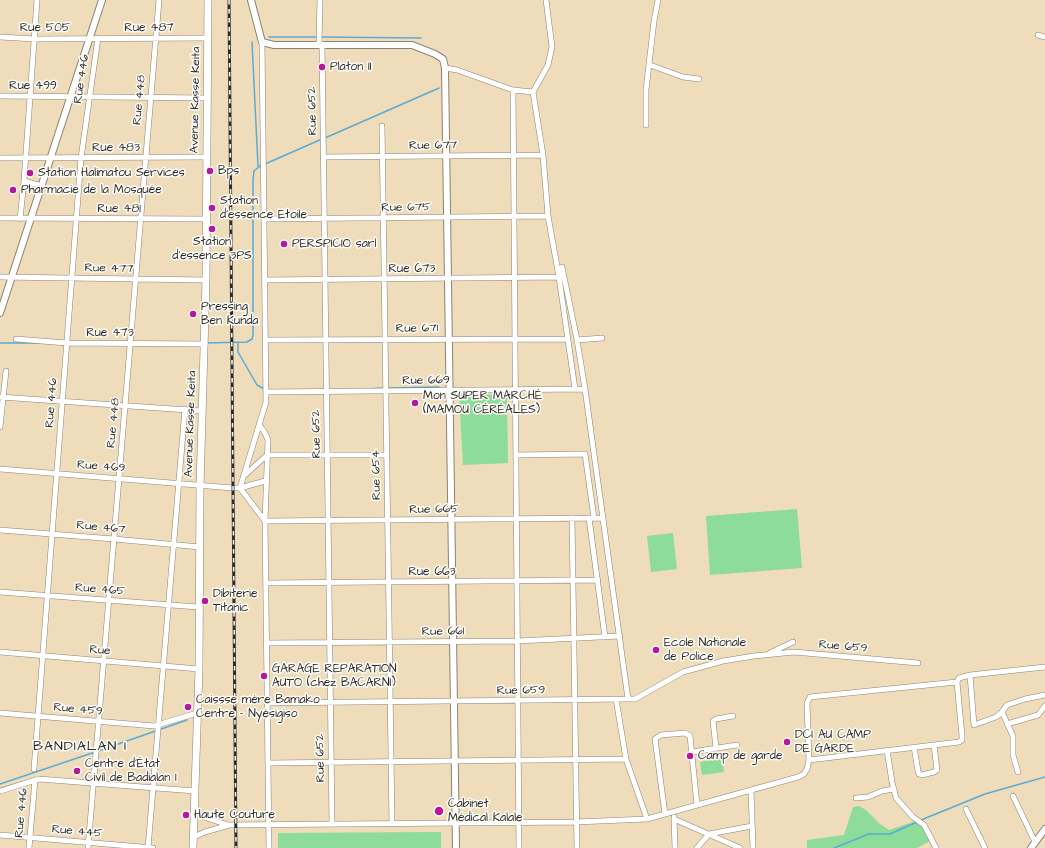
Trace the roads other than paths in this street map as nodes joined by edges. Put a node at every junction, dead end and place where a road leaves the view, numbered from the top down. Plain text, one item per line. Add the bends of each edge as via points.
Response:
1 (37, 0) edge
2 (102, 0) edge
3 (159, 0) edge
4 (208, 0) edge
5 (251, 0) edge
6 (320, 0) edge
7 (546, 0) edge
8 (658, 0) edge
9 (1038, 35) dead end
10 (0, 37) edge
11 (1045, 37) edge
12 (90, 38) junction
13 (98, 38) junction
14 (156, 38) junction
15 (208, 38) junction
16 (35, 39) junction
17 (262, 42) junction
18 (320, 44) junction
19 (650, 65) junction
20 (445, 68) junction
21 (699, 79) dead end
22 (513, 90) junction
23 (533, 92) junction
24 (0, 96) edge
25 (30, 96) junction
26 (71, 96) junction
27 (90, 96) junction
28 (151, 97) junction
29 (208, 98) junction
30 (646, 125) dead end
31 (382, 126) dead end
32 (543, 155) junction
33 (446, 156) junction
34 (513, 156) junction
35 (207, 157) junction
36 (323, 157) junction
37 (383, 157) junction
38 (0, 158) edge
39 (26, 158) junction
40 (51, 158) junction
41 (81, 158) junction
42 (146, 158) junction
43 (24, 181) junction
44 (42, 186) junction
45 (548, 216) junction
46 (447, 217) junction
47 (514, 217) junction
48 (0, 218) edge
49 (20, 218) junction
50 (324, 218) junction
51 (384, 218) junction
52 (31, 219) junction
53 (76, 219) junction
54 (141, 219) junction
55 (206, 219) junction
56 (264, 219) junction
57 (562, 267) dead end
58 (0, 277) edge
59 (12, 277) junction
60 (559, 277) junction
61 (72, 278) junction
62 (448, 278) junction
63 (514, 278) junction
64 (136, 279) junction
65 (325, 279) junction
66 (384, 279) junction
67 (206, 280) junction
68 (265, 280) junction
69 (0, 313) edge
70 (602, 338) dead end
71 (16, 339) dead end
72 (385, 339) junction
73 (449, 339) junction
74 (515, 339) junction
75 (568, 339) junction
76 (266, 340) junction
77 (326, 340) junction
78 (577, 340) junction
79 (67, 343) junction
80 (130, 343) junction
81 (204, 344) junction
82 (6, 371) dead end
83 (575, 389) junction
84 (585, 389) junction
85 (515, 390) junction
86 (386, 391) junction
87 (450, 391) junction
88 (267, 392) junction
89 (326, 392) junction
90 (1, 397) edge
91 (62, 402) junction
92 (125, 406) junction
93 (185, 410) junction
94 (202, 411) junction
95 (260, 426) junction
96 (0, 427) edge
97 (268, 455) junction
98 (387, 455) junction
99 (516, 455) junction
100 (327, 456) junction
101 (0, 469) edge
102 (57, 474) junction
103 (244, 475) junction
104 (119, 478) junction
105 (265, 481) junction
106 (179, 484) junction
107 (200, 486) junction
108 (240, 488) junction
109 (572, 518) junction
110 (592, 518) junction
111 (603, 518) junction
112 (516, 519) junction
113 (388, 520) junction
114 (452, 520) junction
115 (265, 521) junction
116 (328, 521) junction
117 (0, 530) edge
118 (52, 534) junction
119 (114, 539) junction
120 (174, 545) junction
121 (200, 547) junction
122 (573, 580) junction
123 (598, 580) junction
124 (517, 581) junction
125 (388, 582) junction
126 (452, 582) junction
127 (266, 583) junction
128 (329, 583) junction
129 (0, 592) edge
130 (47, 596) junction
131 (109, 600) junction
132 (169, 605) junction
133 (198, 608) junction
134 (620, 636) junction
135 (605, 637) junction
136 (574, 638) junction
137 (453, 641) junction
138 (517, 641) junction
139 (330, 642) junction
140 (389, 642) junction
141 (793, 642) dead end
142 (266, 643) junction
143 (0, 652) edge
144 (766, 655) junction
145 (43, 656) junction
146 (104, 661) junction
147 (918, 663) dead end
148 (164, 666) junction
149 (1045, 668) edge
150 (199, 669) junction
151 (970, 675) junction
152 (957, 682) junction
153 (1045, 695) edge
154 (628, 699) junction
155 (574, 700) junction
156 (616, 700) junction
157 (454, 701) junction
158 (518, 701) junction
159 (330, 702) junction
160 (390, 702) junction
161 (267, 703) junction
162 (1045, 706) edge
163 (1002, 712) junction
164 (0, 713) edge
165 (197, 713) junction
166 (733, 716) dead end
167 (38, 717) junction
168 (99, 722) junction
169 (1008, 724) junction
170 (157, 726) junction
171 (737, 745) dead end
172 (934, 745) junction
173 (914, 747) junction
174 (716, 748) junction
175 (887, 750) junction
176 (692, 752) junction
177 (626, 759) junction
178 (518, 760) junction
179 (575, 760) junction
180 (809, 760) junction
181 (455, 761) junction
182 (268, 762) junction
183 (331, 762) junction
184 (391, 762) junction
185 (34, 769) dead end
186 (1018, 772) dead end
187 (35, 780) junction
188 (94, 783) junction
189 (154, 788) junction
190 (894, 789) junction
191 (751, 790) junction
192 (0, 791) edge
193 (195, 791) junction
194 (1013, 796) dead end
195 (856, 798) dead end
196 (697, 805) junction
197 (195, 807) junction
198 (966, 809) dead end
199 (674, 812) junction
200 (665, 814) junction
201 (646, 819) junction
202 (674, 819) junction
203 (576, 822) junction
204 (456, 823) junction
205 (519, 823) junction
206 (332, 824) junction
207 (392, 824) junction
208 (229, 825) junction
209 (269, 825) junction
210 (752, 826) junction
211 (1045, 829) edge
212 (708, 834) junction
213 (0, 835) edge
214 (30, 838) junction
215 (194, 838) junction
216 (1035, 842) junction
217 (89, 845) edge
218 (29, 848) edge
219 (148, 848) edge
220 (153, 848) edge
221 (193, 848) edge
222 (269, 848) edge
223 (456, 848) edge
224 (519, 848) edge
225 (576, 848) edge
226 (675, 848) edge
227 (697, 848) edge
228 (740, 848) edge
229 (753, 848) edge
230 (936, 848) edge
231 (985, 848) edge
232 (1031, 848) edge

1 - 16 street
2 - 12 street
3 - 14 street, Rue 448
4 - 15 main road, Avenue Kasse Keita
5 - 17 street
6 - 18 street, Rue 652
7 - 23 street via 552,47 548,65
8 - 19 street
9 - 11 street
10 - 16 street, Rue 505
12 - 13 street, Rue 487
12 - 16 street, Rue 505
12 - 26 street
13 - 14 street, Rue 487
13 - 27 street, Rue 446
14 - 15 street, Rue 487
14 - 28 street, Rue 448
15 - 29 main road, Avenue Kasse Keita
16 - 25 street
17 - 18 street via 274,45
17 - 56 street
18 - 20 street via 412,45 435,54 442,59
18 - 36 street, Rue 652
19 - 21 street via 683,77
19 - 30 street via 646,90
20 - 22 street
20 - 33 street
22 - 23 street
22 - 34 street
23 - 32 street
24 - 25 street, Rue 499
25 - 26 street, Rue 499
25 - 39 street
26 - 27 street, Rue 499
26 - 40 street
27 - 28 street, Rue 499
27 - 41 street, Rue 446
28 - 29 street, Rue 499
28 - 42 street, Rue 448
29 - 35 main road, Avenue Kasse Keita
31 - 37 street, Rue 654
32 - 34 street, Rue 677
32 - 45 street
33 - 34 street, Rue 677
33 - 37 street, Rue 677
33 - 46 street
34 - 47 street
35 - 42 street, Rue 483
35 - 55 main road, Avenue Kasse Keita
36 - 37 street, Rue 677
36 - 50 street, Rue 652
37 - 51 street, Rue 654
38 - 39 street, Rue 483
39 - 40 street, Rue 483
39 - 43 street
40 - 41 street, Rue 483
40 - 44 street
41 - 42 street, Rue 483
41 - 53 street, Rue 446
42 - 54 street, Rue 448
43 - 44 street
43 - 49 street
44 - 52 street
45 - 47 street, Rue 675
45 - 60 street
46 - 47 street, Rue 675
46 - 51 street, Rue 675
46 - 62 street
47 - 63 street
48 - 49 street, Rue 481
49 - 52 street, Rue 481
50 - 51 street, Rue 675
50 - 56 street, Rue 675
50 - 65 street, Rue 652
51 - 66 street, Rue 654
52 - 53 street, Rue 481
52 - 59 street
53 - 54 street, Rue 481
53 - 61 street, Rue 446
54 - 55 street, Rue 481
54 - 64 street, Rue 448
55 - 67 main road, Avenue Kasse Keita
56 - 68 street
57 - 78 street
58 - 59 street, Rue 477
59 - 61 street, Rue 477
59 - 69 street
60 - 63 street, Rue 673
60 - 75 street
61 - 64 street, Rue 477
61 - 79 street, Rue 446
62 - 63 street, Rue 673
62 - 66 street, Rue 673
62 - 73 street
63 - 74 street
64 - 67 street, Rue 477
64 - 80 street, Rue 448
65 - 66 street, Rue 673
65 - 68 street, Rue 673
65 - 77 street, Rue 652
66 - 72 street, Rue 654
67 - 81 main road, Avenue Kasse Keita
68 - 76 street
70 - 78 street
71 - 79 street, Rue 473
72 - 73 street, Rue 671
72 - 77 street, Rue 671
72 - 86 street, Rue 654
73 - 74 street, Rue 671
73 - 87 street
74 - 75 street, Rue 671
74 - 85 street
75 - 83 street
76 - 77 street, Rue 671
76 - 88 street
77 - 89 street, Rue 652
78 - 84 street
79 - 80 street, Rue 473
79 - 91 street, Rue 446
80 - 81 street, Rue 473
80 - 92 street, Rue 448
81 - 94 main road, Avenue Kasse Keita
82 - 90 street
83 - 84 street, Rue 669
83 - 85 street, Rue 669
84 - 111 street
85 - 87 street, Rue 669
85 - 99 street
86 - 87 street, Rue 669
86 - 89 street, Rue 669
86 - 98 street, Rue 654
87 - 114 street
88 - 89 street, Rue 669
88 - 95 street
89 - 100 street, Rue 652
90 - 91 street
90 - 96 street
91 - 92 street
91 - 102 street, Rue 446
92 - 93 street
92 - 104 street, Rue 448
93 - 94 street
93 - 106 street
94 - 107 main road, Avenue Kasse Keita
95 - 97 street via 268,440
95 - 103 street
97 - 100 street
97 - 103 street
97 - 105 street
98 - 100 street
98 - 113 street, Rue 654
99 - 110 street via 585,454
99 - 112 street
100 - 116 street, Rue 652
101 - 102 street, Rue 469
102 - 104 street, Rue 469
102 - 118 street, Rue 446
103 - 108 street
104 - 106 street, Rue 469
104 - 119 street, Rue 448
105 - 108 street, Rue 469
105 - 115 street
106 - 107 street, Rue 469
106 - 120 street
107 - 108 street, Rue 469
107 - 121 main road, Avenue Kasse Keita
108 - 115 street
109 - 110 street, Rue 665
109 - 112 street, Rue 665
109 - 122 street
110 - 111 street, Rue 665
110 - 123 street
111 - 134 street
112 - 114 street, Rue 665
112 - 124 street
113 - 114 street, Rue 665
113 - 116 street, Rue 665
113 - 125 street, Rue 654
114 - 126 street
115 - 116 street, Rue 665
115 - 127 street
116 - 128 street, Rue 652
117 - 118 street, Rue 467
118 - 119 street, Rue 467
118 - 130 street, Rue 446
119 - 120 street, Rue 467
119 - 131 street, Rue 448
120 - 121 street, Rue 467
120 - 132 street
121 - 133 main road, Avenue Kasse Keita
122 - 123 street, Rue 663
122 - 124 street, Rue 663
122 - 136 street
123 - 135 street
124 - 126 street, Rue 663
124 - 138 street
125 - 126 street, Rue 663
125 - 128 street, Rue 663
125 - 140 street, Rue 654
126 - 137 street
127 - 128 street, Rue 663
127 - 142 street
128 - 139 street, Rue 652
129 - 130 street, Rue 465
130 - 131 street, Rue 465
130 - 145 street, Rue 446
131 - 132 street, Rue 465
131 - 146 street, Rue 448
132 - 133 street, Rue 465
132 - 148 street
133 - 150 main road, Avenue Kasse Keita
134 - 135 street, Rue 661
134 - 154 street
135 - 136 street, Rue 661
136 - 138 street, Rue 661
136 - 155 street
137 - 138 street, Rue 661
137 - 140 street, Rue 661
137 - 157 street
138 - 158 street
139 - 140 street, Rue 661
139 - 142 street, Rue 661
139 - 159 street, Rue 652
140 - 160 street, Rue 654
141 - 144 street, Rue 659
142 - 161 street
143 - 145 street, Rue
144 - 147 street, Rue 659 via 794,652
144 - 154 street, Rue 659 via 723,661 683,672
145 - 146 street, Rue
145 - 167 street, Rue 446
146 - 148 street, Rue
146 - 168 street, Rue 448
148 - 150 street, Rue
148 - 170 street
149 - 151 street
150 - 165 main road, Avenue Kasse Keita
151 - 152 street via 960,677
151 - 163 street via 974,725 991,720
152 - 172 street via 962,740
152 - 180 street via 810,697 807,702
153 - 163 street via 1025,698 1008,705
154 - 156 street, Rue 659
155 - 156 street, Rue 659
155 - 158 street, Rue 659
155 - 179 street
156 - 177 street
157 - 158 street, Rue 659
157 - 160 street, Rue 659
157 - 181 street
158 - 178 street
159 - 160 street, Rue 659
159 - 161 street, Rue 659
159 - 183 street, Rue 652
160 - 184 street, Rue 654
161 - 182 street
162 - 169 street via 1038,715
163 - 169 street
164 - 167 street, Rue 459
165 - 170 street
165 - 193 main road, Avenue Kasse Keita
166 - 174 street via 713,721
167 - 168 street, Rue 459
167 - 185 street, Rue 446
168 - 170 street, Rue 459
168 - 188 street, Rue 448
169 - 186 street via 1014,736 1013,755
170 - 189 street
171 - 174 street
172 - 173 street
172 - 173 street via 936,770 922,775 919,774
173 - 175 street
174 - 176 street
175 - 180 street
175 - 190 street
176 - 196 street
176 - 200 street via 691,738 685,733 661,735 655,740
177 - 179 street
177 - 201 street
178 - 179 street
178 - 181 street
178 - 205 street
179 - 203 street
180 - 191 street via 808,769 804,774
181 - 184 street
181 - 204 street
182 - 183 street
182 - 209 street
183 - 184 street
183 - 206 street, Rue 652
184 - 207 street, Rue 654
187 - 188 street
187 - 192 street
187 - 214 street, Rue 446
188 - 189 street
188 - 217 street, Rue 448
189 - 193 street
189 - 219 street
190 - 195 street
190 - 230 street via 896,798 924,825
191 - 196 street
191 - 210 street
193 - 197 main road, Avenue Kasse Keita
194 - 216 street
196 - 199 street
197 - 208 street via 204,817
197 - 215 main road, Avenue Kasse Keita
198 - 231 street
199 - 200 street
199 - 202 street
200 - 201 street
201 - 203 street
202 - 212 street
202 - 226 street
203 - 205 street
203 - 225 street
204 - 205 street
204 - 207 street
204 - 223 street
205 - 224 street
206 - 207 street
206 - 209 street
208 - 209 street
208 - 215 street
209 - 222 street
210 - 212 street
210 - 229 street
211 - 216 street
212 - 227 street
212 - 228 street
213 - 214 street, Rue 445
214 - 217 street, Rue 445
214 - 218 street, Rue 446
215 - 221 main road, Avenue Kasse Keita
216 - 232 street
217 - 219 street, Rue 445
219 - 220 street, Rue 445

